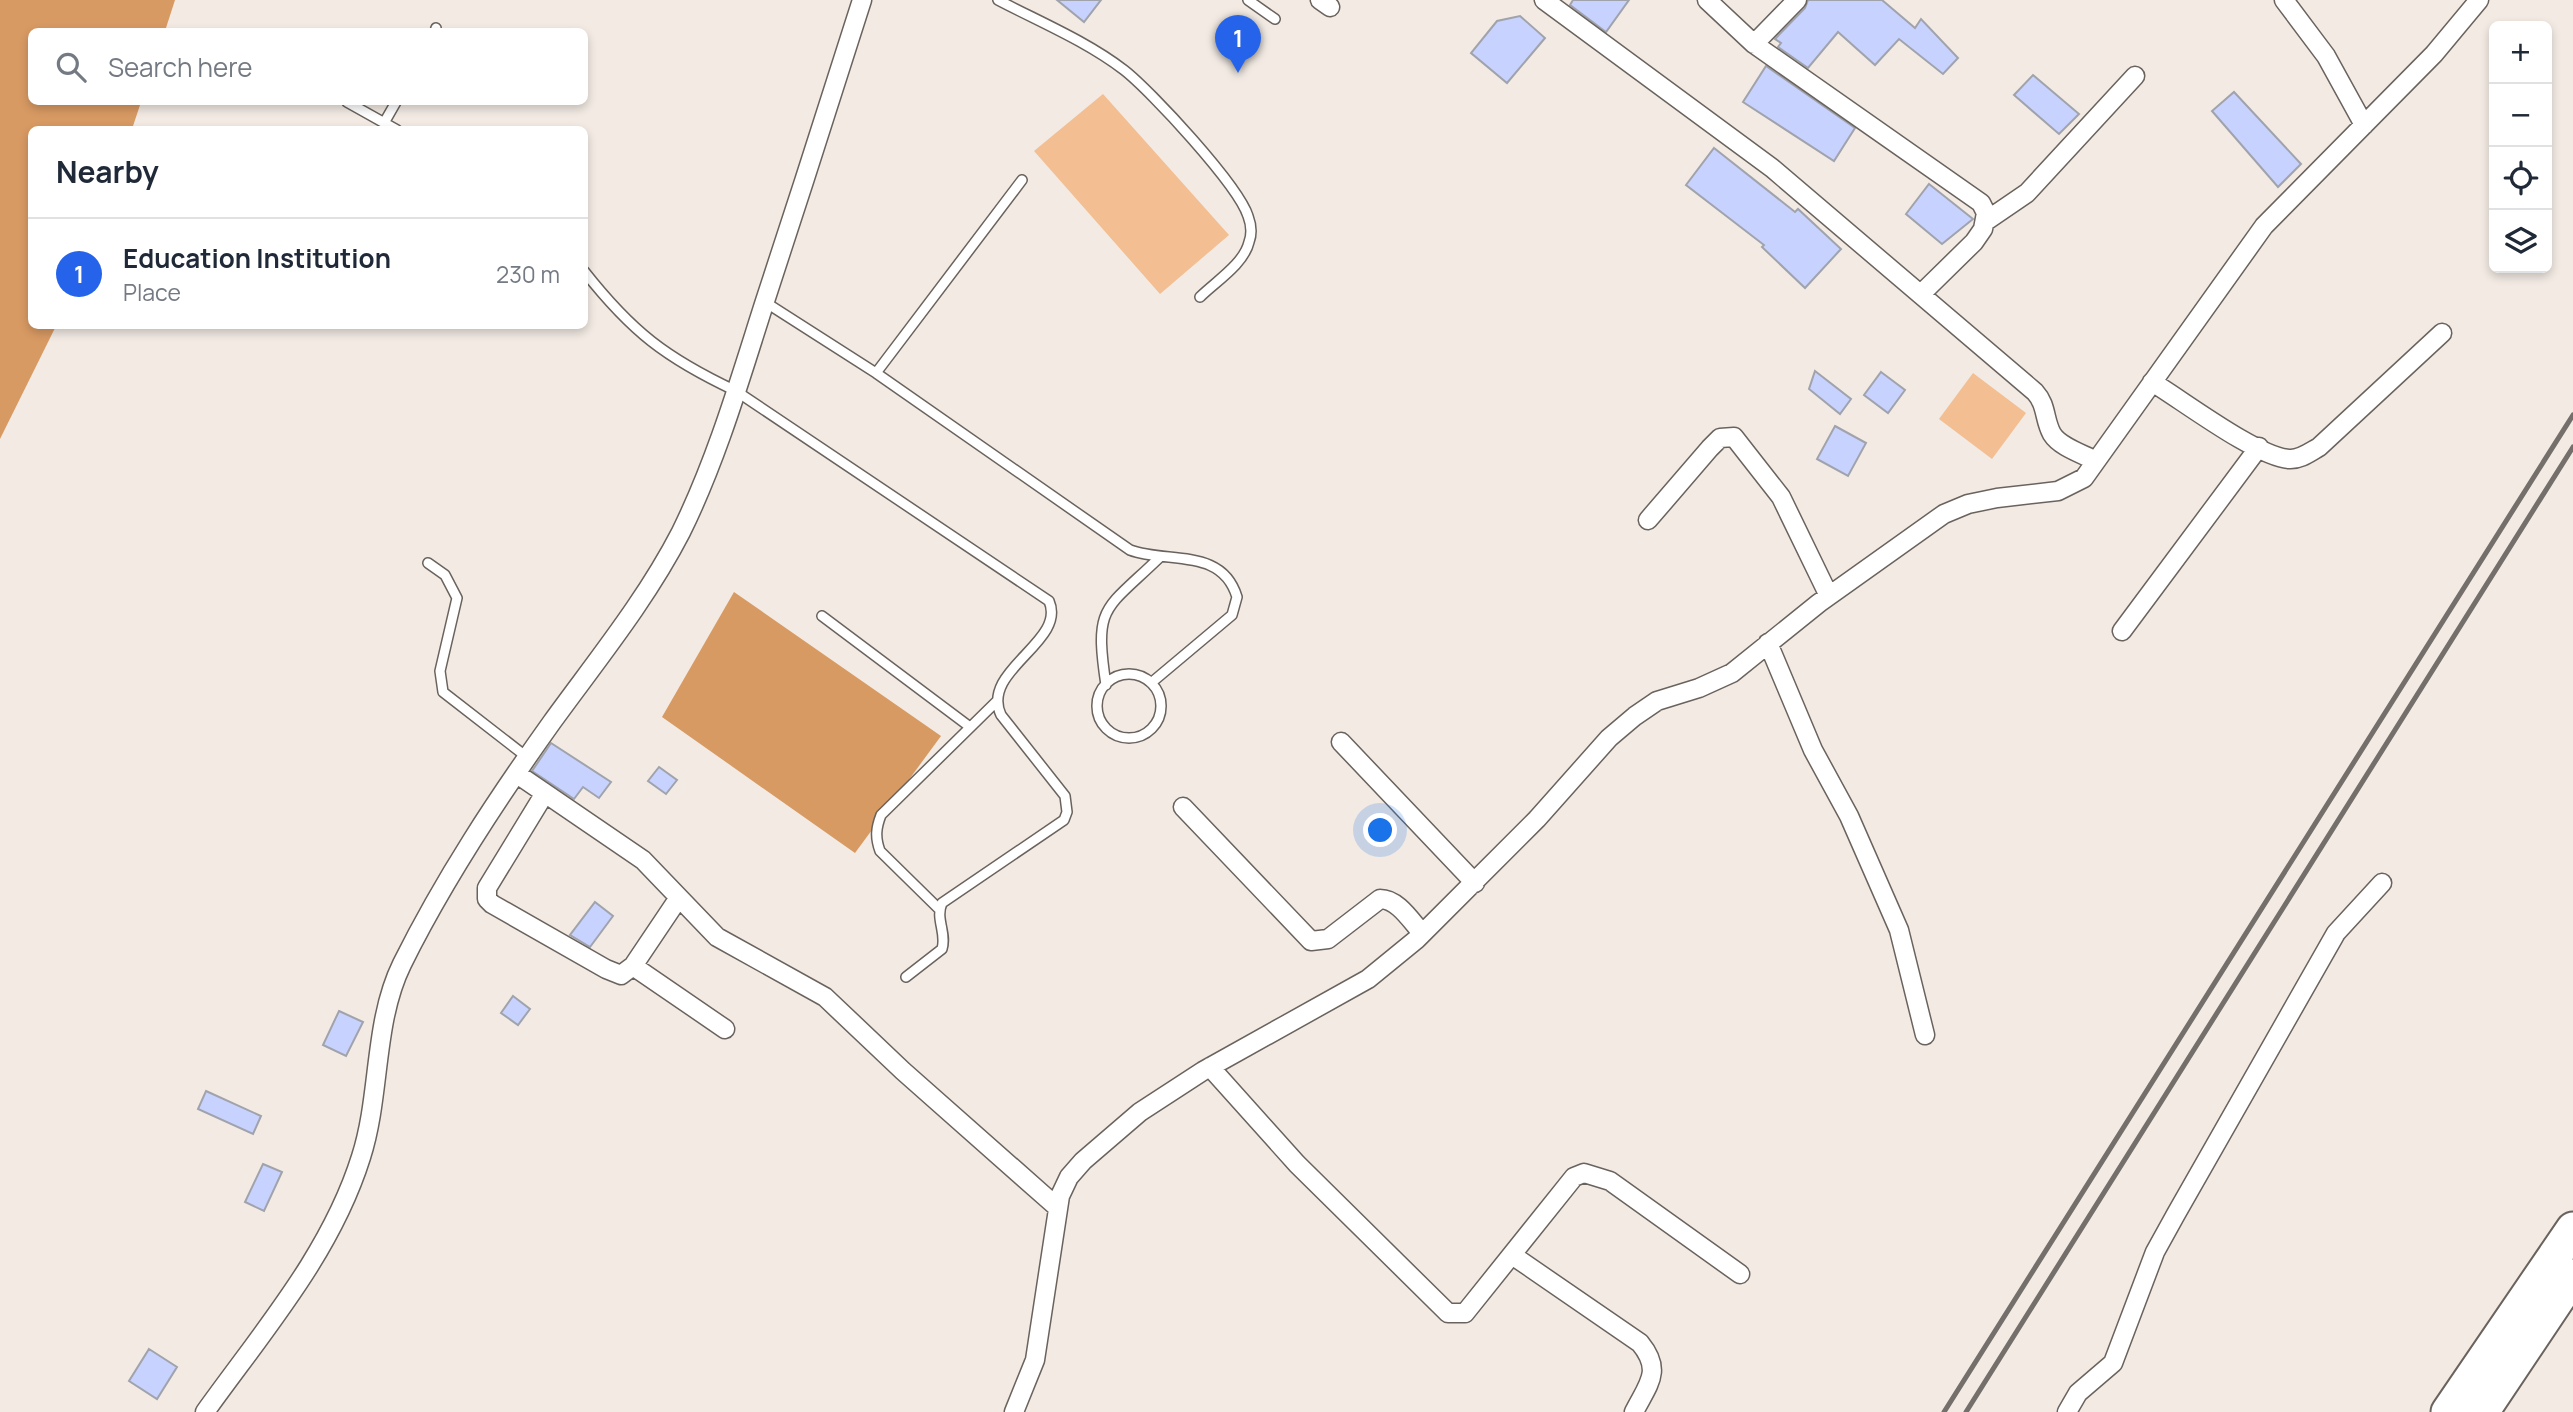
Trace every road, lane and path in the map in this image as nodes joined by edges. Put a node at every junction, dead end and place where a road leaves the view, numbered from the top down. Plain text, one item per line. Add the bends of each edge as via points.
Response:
1 (862, 0) edge
2 (998, 0) edge
3 (1248, 0) edge
4 (1544, 0) edge
5 (1707, 0) edge
6 (1797, 0) edge
7 (2284, 0) edge
8 (2479, 0) edge
9 (1275, 19) dead end
10 (1754, 44) junction
11 (2135, 76) dead end
12 (352, 105) edge
13 (394, 105) edge
14 (384, 123) junction
15 (2364, 125) junction
16 (390, 126) edge
17 (1023, 180) dead end
18 (1986, 221) junction
19 (588, 276) edge
20 (1921, 295) junction
21 (1200, 297) dead end
22 (765, 302) junction
23 (2442, 333) dead end
24 (876, 373) junction
25 (2152, 382) junction
26 (736, 391) junction
27 (2259, 447) junction
28 (2096, 461) junction
29 (1648, 520) dead end
30 (1159, 558) junction
31 (428, 564) dead end
32 (1829, 596) junction
33 (822, 616) dead end
34 (2122, 631) dead end
35 (1768, 643) junction
36 (1152, 683) junction
37 (1106, 685) junction
38 (997, 701) junction
39 (970, 727) junction
40 (1341, 742) dead end
41 (528, 758) junction
42 (517, 774) junction
43 (545, 793) junction
44 (1183, 807) dead end
45 (1475, 883) junction
46 (2382, 883) dead end
47 (678, 899) junction
48 (939, 909) junction
49 (1422, 933) junction
50 (634, 966) junction
51 (906, 977) dead end
52 (725, 1029) dead end
53 (1925, 1035) dead end
54 (1210, 1067) junction
55 (1058, 1208) junction
56 (2573, 1229) edge
57 (1512, 1255) junction
58 (1740, 1274) dead end
59 (2573, 1276) edge
60 (205, 1412) edge
61 (1014, 1412) edge
62 (1634, 1412) edge
63 (2067, 1412) edge
64 (2448, 1412) edge
65 (2482, 1412) edge

1 - 22 street
2 - 21 lane via 1125,71 1232,188 1248,214 1249,243 1242,257
3 - 9 lane
4 - 20 street via 1772,169
5 - 10 street
6 - 10 street
7 - 15 street via 2326,56
8 - 15 street
10 - 18 street via 1981,203
11 - 18 street via 2027,193
12 - 14 lane
13 - 14 lane
14 - 16 lane
15 - 25 street via 2264,226
17 - 24 lane
18 - 20 street via 1974,242
19 - 26 lane via 649,342
20 - 28 street via 2035,392 2057,440
22 - 24 lane
22 - 26 street
23 - 27 street via 2319,447 2290,460
24 - 30 lane via 1130,550
25 - 27 street
25 - 28 street
26 - 38 lane via 1049,601 1051,623 1000,687
26 - 41 street via 696,498 660,568
27 - 34 street
28 - 32 street via 2084,478 2058,491 1997,498 1944,514
29 - 32 street via 1720,438 1734,437 1781,497
30 - 36 lane via 1182,557 1210,564 1222,572 1237,597 1232,615
30 - 37 lane via 1102,617 1100,645
31 - 41 lane via 452,583 457,598 440,671 443,692
32 - 35 street
33 - 39 lane
35 - 45 street via 1723,678 1657,701 1635,716 1609,738
35 - 53 street via 1813,750 1895,918
36 - 37 lane via 1133,674
36 - 37 lane via 1161,711 1151,730 1132,738 1112,733 1099,717 1099,695
38 - 39 lane
38 - 48 lane via 1001,715 1065,796 1067,812 1064,820 946,899
39 - 48 lane via 881,815 877,827 880,851
40 - 45 street
41 - 42 street
42 - 43 street
42 - 60 street via 449,878 398,971 362,1153 348,1195 320,1251
43 - 47 street via 643,860
43 - 50 street via 487,888 487,899 614,974 627,973
44 - 49 street via 1311,941 1328,939 1380,899 1390,900
45 - 49 street
46 - 63 street via 2336,933 2176,1213 2155,1252 2113,1363 2078,1393
47 - 50 street
47 - 55 street via 717,937 825,996 912,1080
48 - 51 lane via 943,950
49 - 54 street via 1368,979
50 - 52 street
54 - 55 street via 1140,1112 1083,1161 1069,1177
54 - 57 street via 1297,1164 1448,1313 1465,1313
55 - 61 street via 1035,1360
56 - 64 highway
57 - 58 street via 1574,1177 1584,1173 1610,1181
57 - 62 street via 1640,1343 1650,1355 1650,1383
59 - 65 highway

